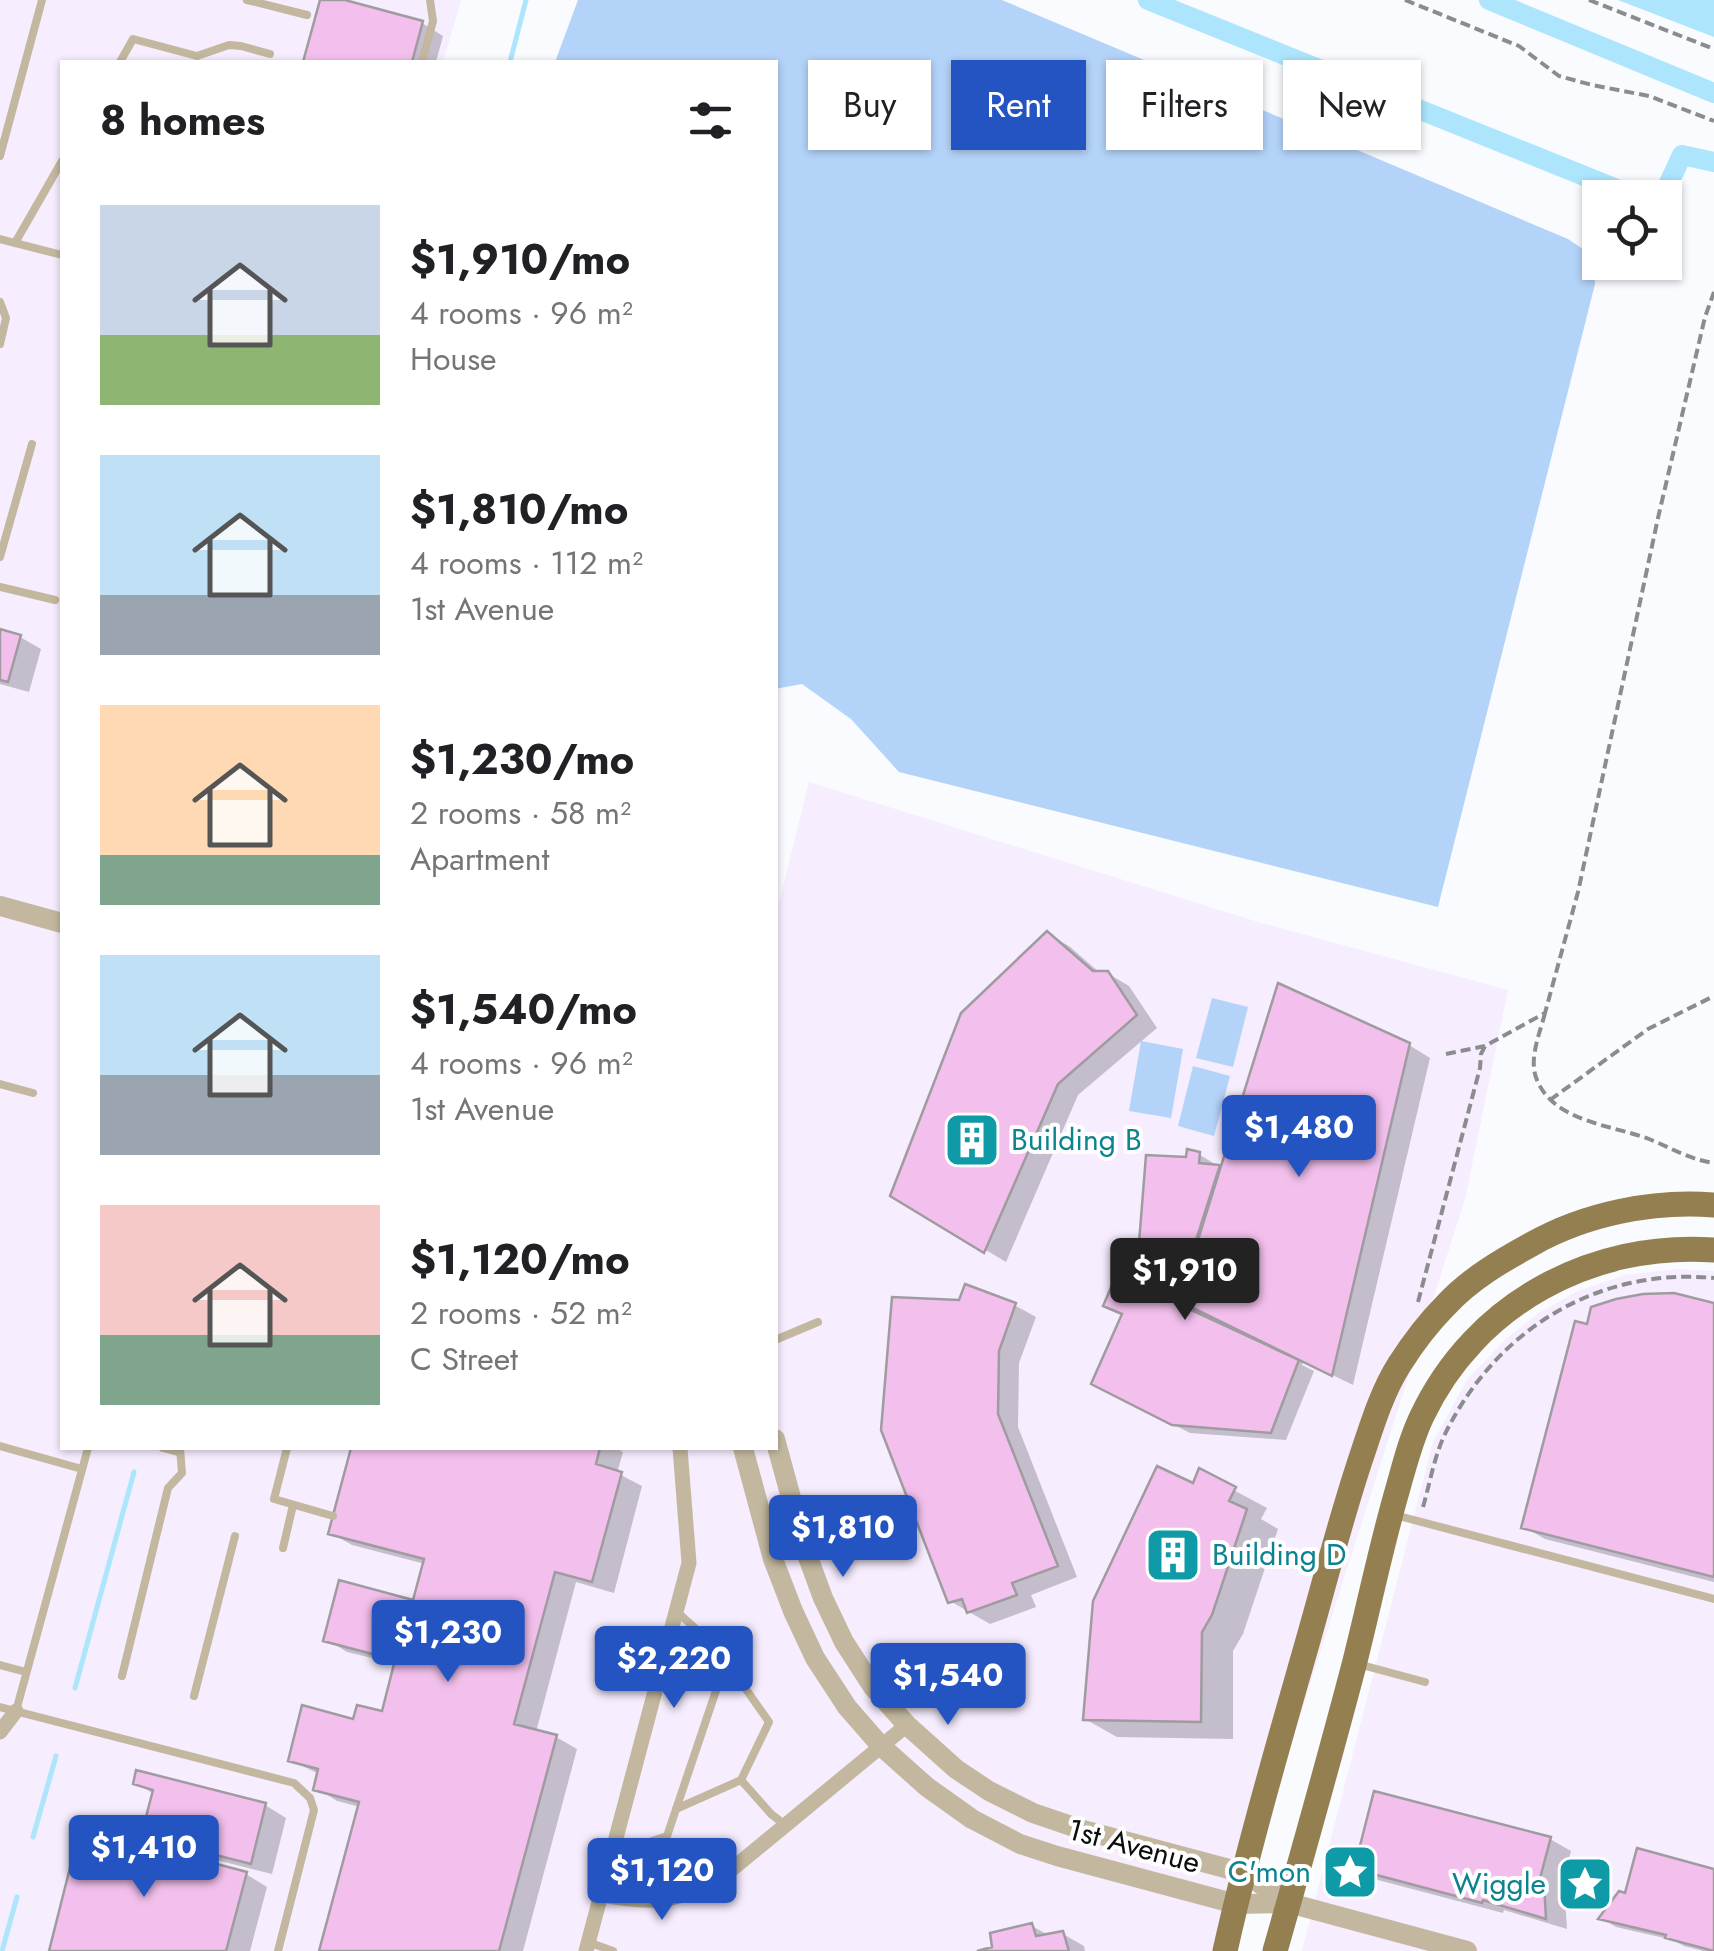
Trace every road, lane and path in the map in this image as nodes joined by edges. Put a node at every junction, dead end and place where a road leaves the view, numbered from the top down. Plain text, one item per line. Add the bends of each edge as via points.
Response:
1 (42, 0) edge
2 (247, 0) edge
3 (430, 0) edge
4 (1405, 0) edge
5 (1589, 0) edge
6 (307, 15) dead end
7 (1714, 49) edge
8 (270, 54) dead end
9 (121, 60) edge
10 (423, 60) edge
11 (1714, 121) edge
12 (0, 156) edge
13 (60, 164) edge
14 (0, 239) edge
15 (15, 243) junction
16 (60, 254) edge
17 (1714, 292) edge
18 (0, 302) edge
19 (0, 344) edge
20 (32, 444) dead end
21 (0, 557) edge
22 (0, 587) edge
23 (55, 600) dead end
24 (0, 906) edge
25 (60, 921) edge
26 (1714, 996) edge
27 (1545, 1012) junction
28 (1488, 1045) junction
29 (1446, 1054) dead end
30 (0, 1084) edge
31 (33, 1093) dead end
32 (1550, 1100) junction
33 (1714, 1162) edge
34 (1714, 1206) edge
35 (1714, 1250) edge
36 (1714, 1278) edge
37 (1415, 1312) dead end
38 (818, 1322) dead end
39 (778, 1339) edge
40 (0, 1446) edge
41 (87, 1450) edge
42 (179, 1450) edge
43 (286, 1450) edge
44 (680, 1450) edge
45 (744, 1450) edge
46 (778, 1450) edge
47 (82, 1469) junction
48 (294, 1504) junction
49 (1390, 1514) junction
50 (333, 1516) dead end
51 (1420, 1522) junction
52 (235, 1536) dead end
53 (283, 1548) dead end
54 (1714, 1600) edge
55 (676, 1612) junction
56 (726, 1661) junction
57 (1354, 1663) junction
58 (0, 1665) edge
59 (26, 1672) junction
60 (122, 1676) dead end
61 (1425, 1682) dead end
62 (194, 1696) dead end
63 (8, 1709) edge
64 (907, 1725) junction
65 (0, 1732) edge
66 (881, 1746) junction
67 (741, 1780) junction
68 (676, 1809) junction
69 (785, 1825) junction
70 (612, 1854) junction
71 (1244, 1873) junction
72 (602, 1895) junction
73 (1289, 1903) junction
74 (1236, 1904) junction
75 (587, 1947) edge
76 (278, 1951) edge
77 (613, 1951) edge
78 (1225, 1951) edge
79 (1275, 1951) edge
80 (1466, 1951) edge

1 - 12 lane
2 - 6 lane
3 - 10 lane via 433,21
4 - 11 path via 1519,46 1559,76 1649,96
5 - 7 path
8 - 9 lane via 229,45 198,56 133,40
13 - 15 lane
14 - 15 lane
15 - 16 lane
17 - 27 path
18 - 19 lane via 6,318
20 - 21 lane
22 - 23 lane
24 - 25 street
26 - 32 path via 1648,1029
27 - 28 path
27 - 32 path via 1532,1063
28 - 29 path
28 - 37 path
30 - 31 lane
32 - 33 path via 1583,1119
34 - 71 main road via 1627,1210 1549,1234 1478,1276 1420,1335 1380,1404 1350,1490
35 - 49 main road via 1610,1258 1568,1273 1504,1312 1473,1339 1435,1392
36 - 51 path via 1632,1281 1602,1291 1534,1325 1506,1348 1444,1436
38 - 39 lane
40 - 47 lane
41 - 47 lane
42 - 60 lane via 182,1473 168,1488
43 - 48 lane via 274,1499
44 - 55 street via 689,1563
45 - 66 street, 1st Avenue via 792,1611 846,1707
46 - 64 street, 1st Avenue via 805,1549 844,1642
47 - 59 lane
48 - 50 lane
48 - 53 lane
49 - 51 lane
49 - 57 main road
51 - 54 lane
52 - 62 lane
55 - 56 lane
55 - 70 street
56 - 67 lane via 769,1722
56 - 68 lane
57 - 61 lane
57 - 73 main road
58 - 59 lane
59 - 63 lane
63 - 65 street
63 - 76 lane via 294,1783 314,1810
64 - 66 street
64 - 71 street, 1st Avenue via 956,1769 1033,1813
66 - 69 street
66 - 74 street, 1st Avenue via 972,1819 1020,1844
67 - 68 lane
67 - 69 lane
68 - 70 lane via 666,1836
69 - 72 street via 714,1884 684,1897
70 - 72 street
71 - 73 street, 1st Avenue
71 - 74 main road
72 - 75 street
73 - 74 street, 1st Avenue
73 - 79 main road
73 - 80 street
74 - 78 main road
75 - 77 lane

